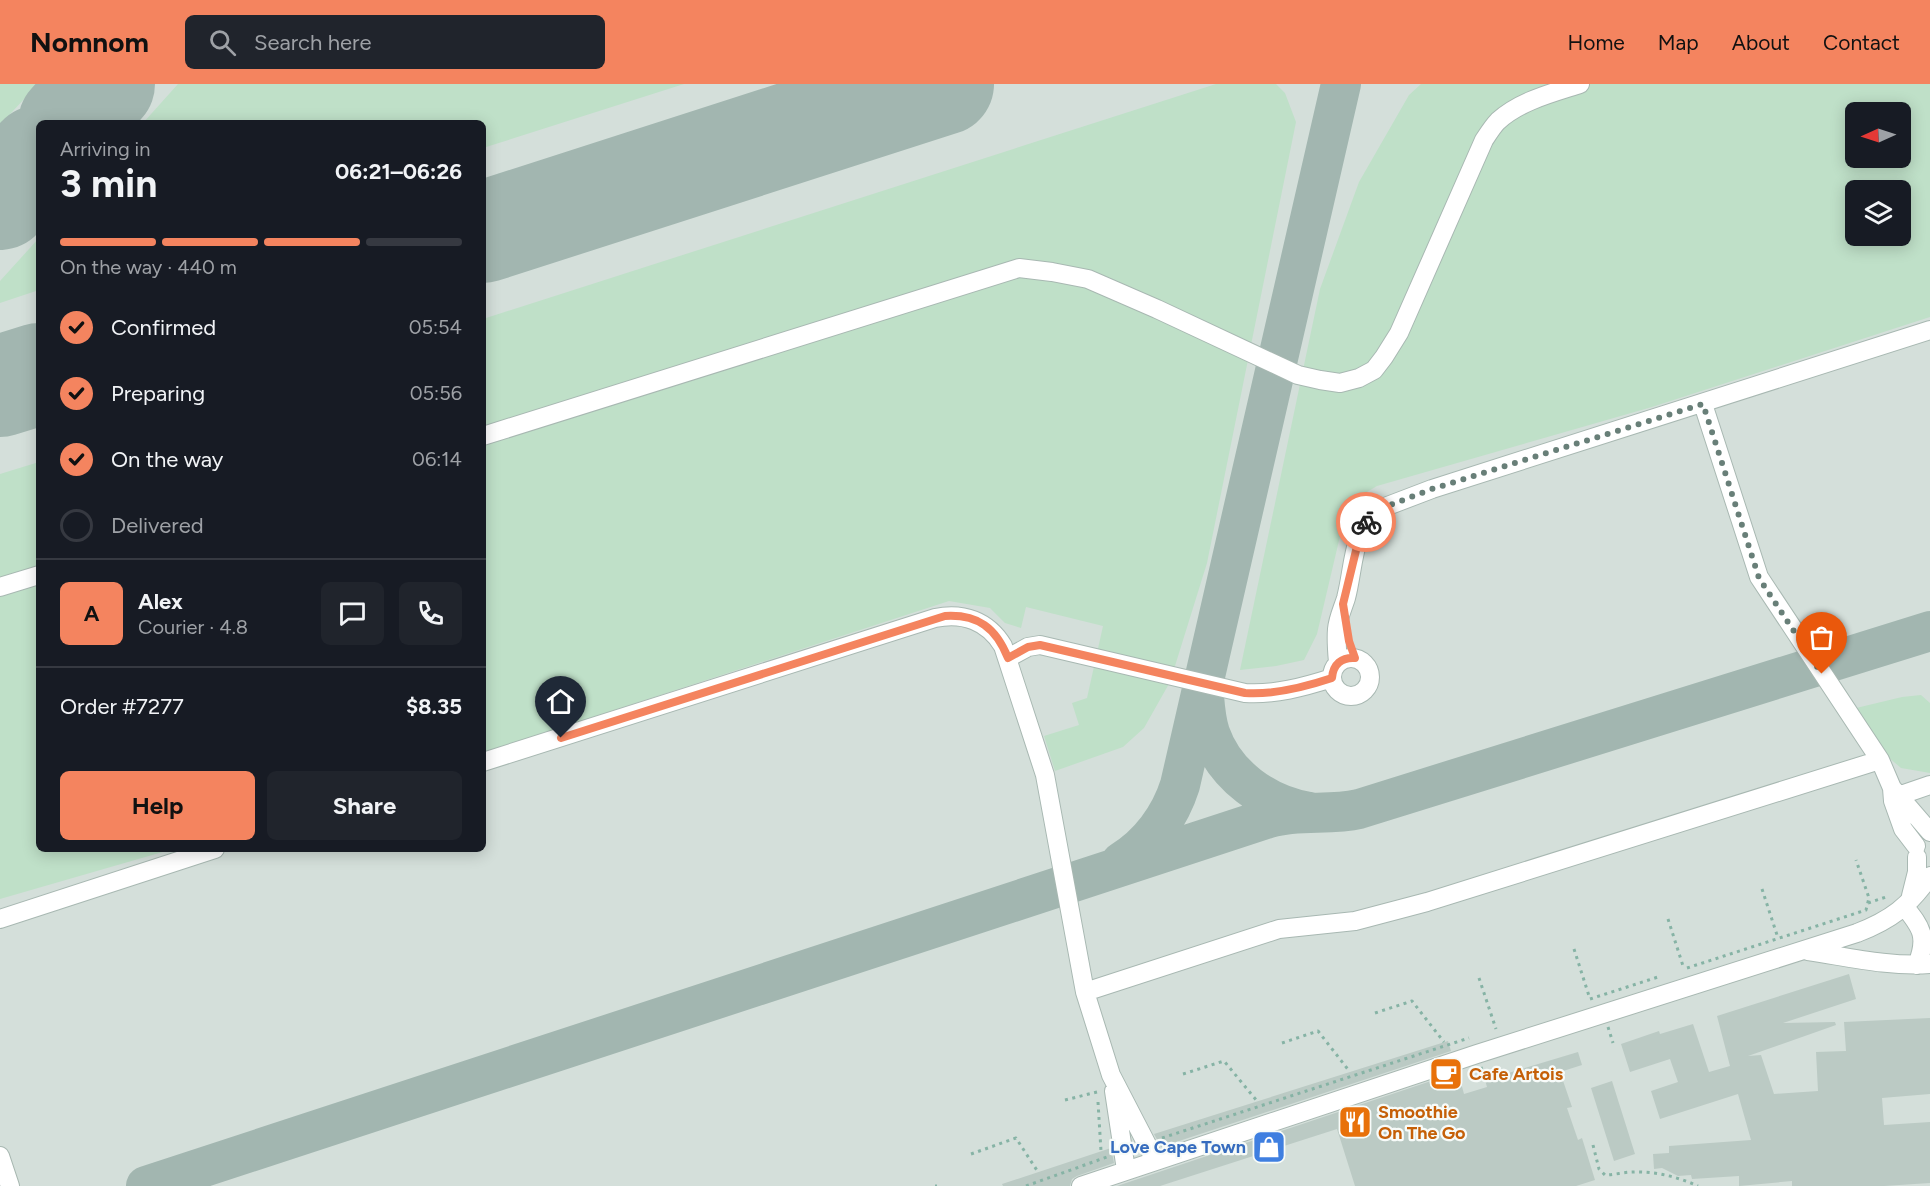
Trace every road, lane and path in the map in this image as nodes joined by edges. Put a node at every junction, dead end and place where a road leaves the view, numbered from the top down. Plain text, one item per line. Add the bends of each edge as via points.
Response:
1 (1580, 84) edge
2 (1930, 330) edge
3 (1703, 404) junction
4 (486, 435) edge
5 (36, 576) edge
6 (0, 587) edge
7 (1008, 658) junction
8 (1880, 760) junction
9 (486, 761) edge
10 (1930, 785) edge
11 (1895, 792) junction
12 (1925, 847) edge
13 (206, 852) edge
14 (1856, 860) dead end
15 (1930, 876) edge
16 (1762, 889) dead end
17 (1907, 904) junction
18 (0, 919) edge
19 (1668, 919) dead end
20 (1778, 938) junction
21 (1574, 949) dead end
22 (1800, 950) junction
23 (1923, 964) edge
24 (1663, 976) dead end
25 (1479, 978) dead end
26 (1085, 992) junction
27 (1375, 1012) dead end
28 (1488, 1032) dead end
29 (1472, 1037) dead end
30 (1444, 1042) dead end
31 (1282, 1043) dead end
32 (1350, 1071) dead end
33 (1183, 1074) dead end
34 (1111, 1075) junction
35 (1065, 1100) dead end
36 (1257, 1101) dead end
37 (1146, 1143) junction
38 (1593, 1146) dead end
39 (1101, 1151) dead end
40 (1123, 1151) junction
41 (971, 1154) dead end
42 (0, 1156) edge
43 (1155, 1160) junction
44 (1126, 1170) junction
45 (1038, 1172) dead end
46 (10, 1186) edge
47 (1026, 1186) edge
48 (1081, 1186) edge
49 (1698, 1186) edge

1 - 4 lane via 1516,108 1497,122 1484,140 1399,333 1374,370 1359,378 1340,383 1298,375 1088,279 1019,268
2 - 3 lane
3 - 7 lane via 1377,510 1361,530 1337,628 1342,666 1312,685 1245,693 1040,645
3 - 8 lane via 1759,578
5 - 6 lane
7 - 9 lane via 998,638 984,625 965,617 945,616
7 - 26 lane via 1045,775
8 - 11 lane
8 - 26 lane via 1427,902 1355,921 1279,928
10 - 11 lane
11 - 12 lane via 1893,801 1903,829
12 - 17 lane
13 - 18 lane
14 - 20 path via 1869,898 1866,910
15 - 17 lane
16 - 20 path
17 - 22 lane via 1881,924
17 - 23 lane via 1923,937
19 - 20 path via 1684,969
21 - 24 path via 1590,999
22 - 23 lane
22 - 43 lane
25 - 28 path via 1496,1029
26 - 34 lane
27 - 30 path via 1412,1001
29 - 37 path
31 - 32 path via 1318,1031
33 - 36 path via 1224,1061
34 - 37 lane
34 - 40 lane
35 - 39 path via 1097,1091
37 - 43 lane
38 - 49 path via 1599,1169 1605,1175 1661,1174
40 - 44 lane
40 - 47 path
41 - 45 path via 1016,1138
42 - 46 lane
43 - 44 lane
44 - 48 lane

